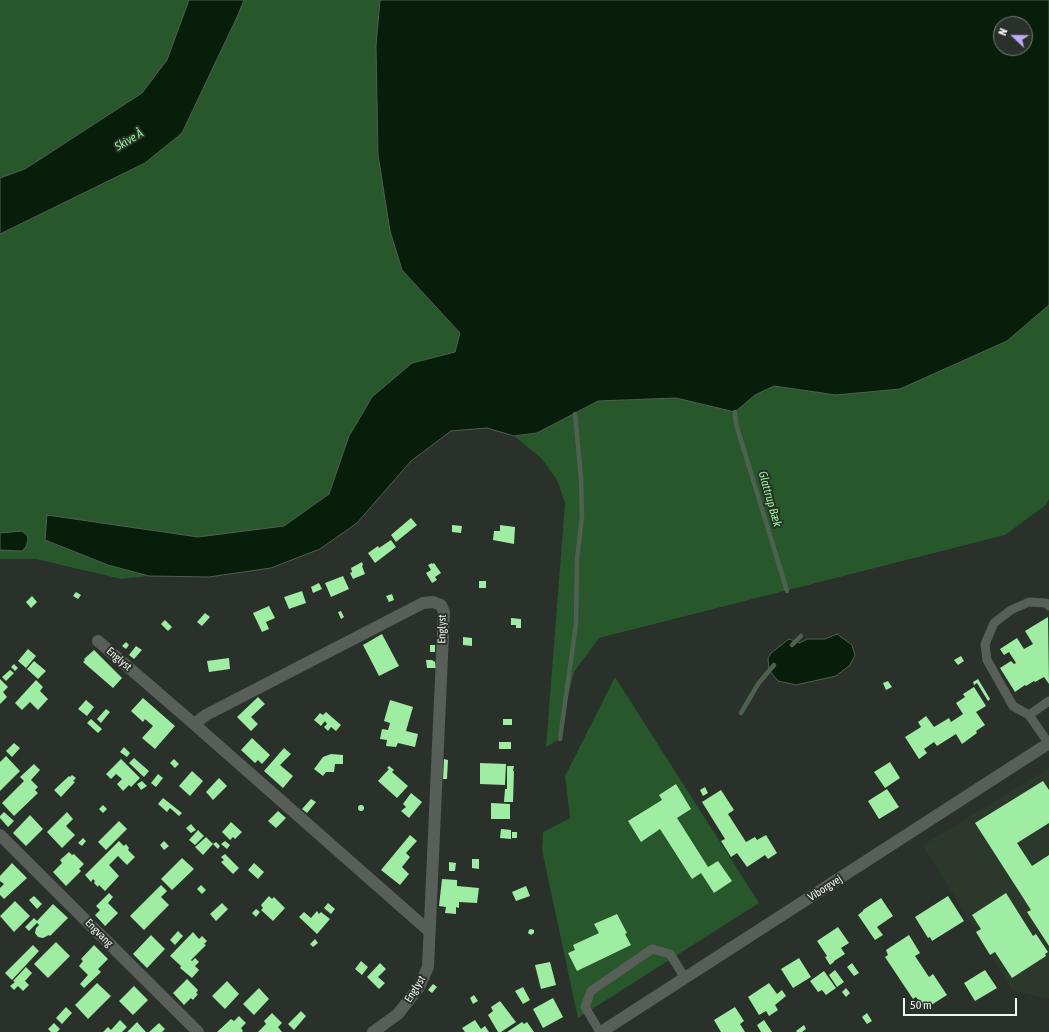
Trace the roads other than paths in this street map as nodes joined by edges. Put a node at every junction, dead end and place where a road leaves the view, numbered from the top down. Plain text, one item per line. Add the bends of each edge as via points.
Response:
1 (1049, 606) edge
2 (98, 641) dead end
3 (1049, 701) edge
4 (1029, 716) junction
5 (194, 724) junction
6 (1049, 744) edge
7 (0, 835) edge
8 (429, 931) junction
9 (685, 978) junction
10 (198, 1032) edge
11 (373, 1032) edge
12 (600, 1032) edge

1 - 4 lane via 1046,603 1029,602 1011,610 994,623 985,644 987,660 1013,706
2 - 5 street, Englyst
3 - 4 lane
4 - 6 lane
5 - 8 street, Englyst
5 - 8 street, Englyst via 206,715 423,603 433,602 441,605 444,620
6 - 9 street, Viborgvej
7 - 10 street, Engvang
8 - 11 street, Englyst via 428,967 419,987 398,1014
9 - 12 street, Viborgvej
9 - 12 lane via 670,954 652,949 591,991 585,1007

